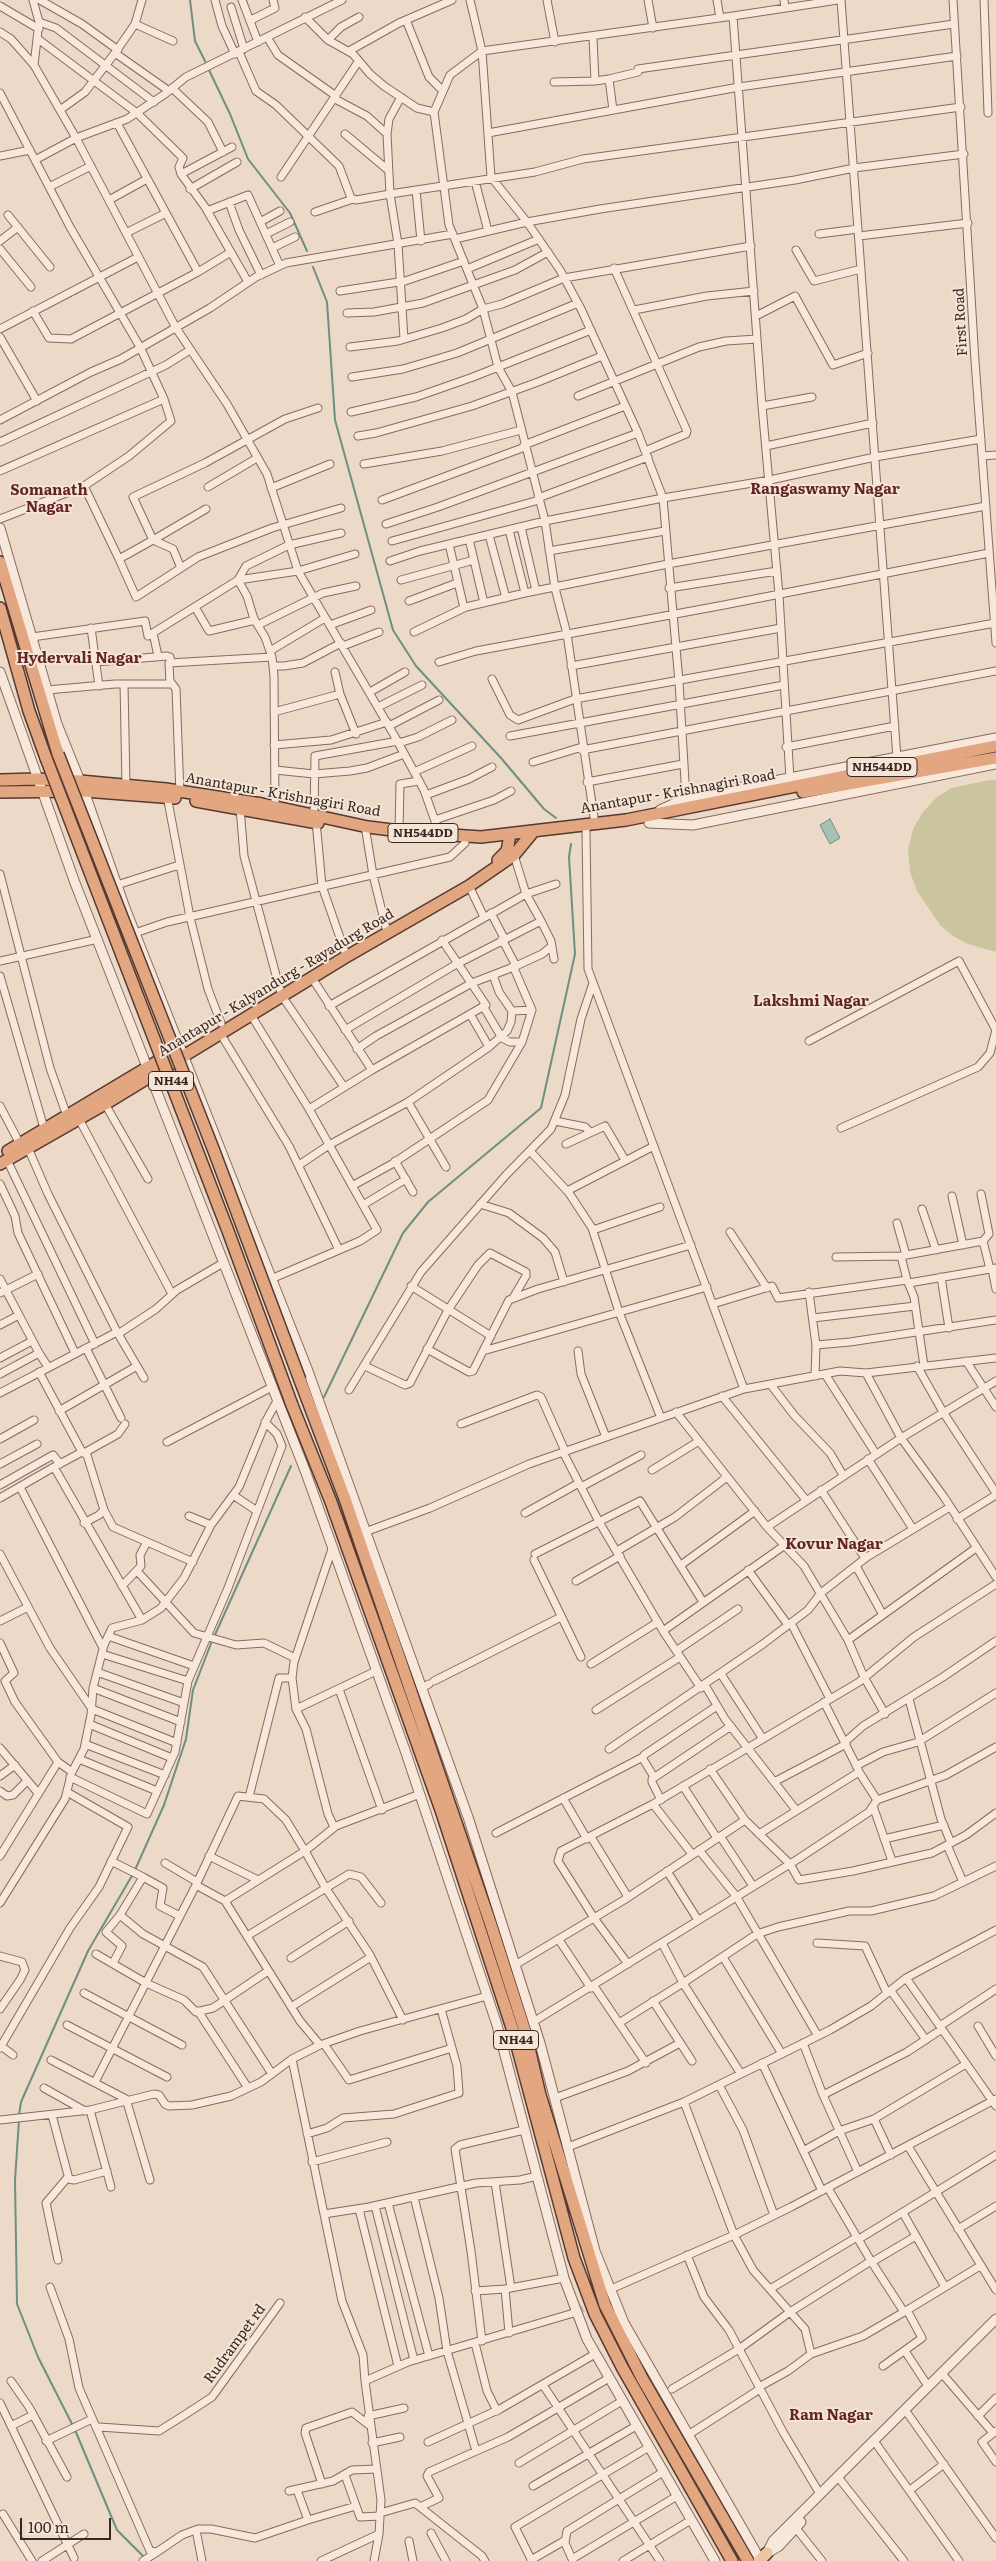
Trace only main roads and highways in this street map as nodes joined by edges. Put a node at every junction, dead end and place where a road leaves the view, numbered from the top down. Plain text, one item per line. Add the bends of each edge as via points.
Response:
1 (0, 562) edge
2 (0, 608) edge
3 (996, 746) edge
4 (996, 758) edge
5 (0, 780) edge
6 (82, 786) junction
7 (0, 792) edge
8 (167, 793) junction
9 (180, 795) junction
10 (768, 795) junction
11 (315, 817) junction
12 (529, 836) junction
13 (510, 838) junction
14 (281, 993) junction
15 (221, 1028) junction
16 (150, 1071) junction
17 (24, 1146) junction
18 (2, 1160) edge
19 (746, 2558) edge
20 (732, 2561) edge

1 - 19 highway, NH44, bridge via 68,782 210,1142 389,1612 525,2031 540,2095 605,2305 642,2378
2 - 20 highway, NH44, bridge via 46,758 225,1222 278,1372 331,1502 442,1814 513,2031 574,2258 592,2306 622,2368
3 - 10 highway, Anantapur - Krishnagiri Road / NH544DD
4 - 10 highway, NH544DD
5 - 6 highway, Anantapur - Krishnagiri Road via 37,779
6 - 7 highway, Anantapur - Krishnagiri Road
6 - 8 highway, Anantapur - Krishnagiri Road / NH544DD
6 - 8 highway, Anantapur - Krishnagiri Road / NH544DD via 126,785
8 - 9 highway, Anantapur - Krishnagiri Road / NH544DD
9 - 11 highway, Anantapur - Krishnagiri Road / NH544DD via 240,808
9 - 11 highway, Anantapur - Krishnagiri Road / NH544DD via 275,807
10 - 12 highway, Anantapur - Krishnagiri Road / NH544DD via 649,819
11 - 13 highway, Anantapur - Krishnagiri Road / NH544DD via 399,831
11 - 13 highway, Anantapur - Krishnagiri Road / NH544DD via 366,832 465,843
12 - 13 highway, Anantapur - Krishnagiri Road / NH544DD
12 - 14 highway, Anantapur - Kalyandurg - Rayadurg Road via 514,855 469,886
13 - 14 highway, Anantapur - Kalyandurg - Rayadurg Road via 508,851 494,863
14 - 15 highway, Anantapur - Kalyandurg - Rayadurg Road
14 - 15 highway, Anantapur - Kalyandurg - Rayadurg Road via 251,1015
15 - 16 highway, Anantapur - Kalyandurg - Rayadurg Road
16 - 17 highway, Anantapur - Kalyandurg - Rayadurg Road via 105,1104
16 - 17 highway, Anantapur - Kalyandurg - Rayadurg Road via 44,1128
17 - 18 highway, Anantapur - Kalyandurg - Rayadurg Road

